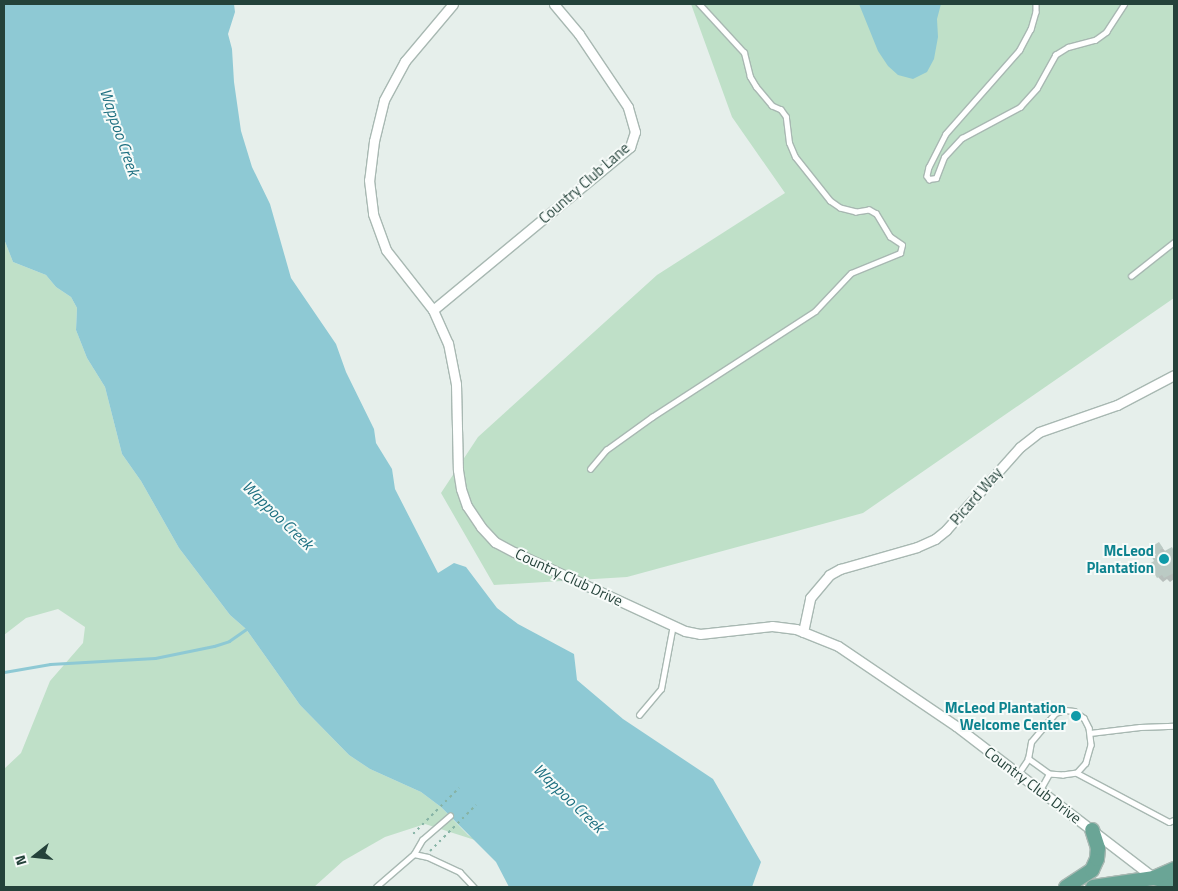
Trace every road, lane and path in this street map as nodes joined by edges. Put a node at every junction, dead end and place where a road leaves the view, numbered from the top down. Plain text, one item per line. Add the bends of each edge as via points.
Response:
1 (453, 4) edge
2 (554, 4) edge
3 (699, 4) edge
4 (1036, 4) edge
5 (1124, 4) edge
6 (1174, 242) edge
7 (1131, 276) dead end
8 (433, 310) junction
9 (1174, 375) edge
10 (590, 469) dead end
11 (673, 625) junction
12 (803, 632) junction
13 (639, 715) dead end
14 (1174, 726) edge
15 (1090, 733) junction
16 (1028, 759) junction
17 (1077, 773) junction
18 (1018, 774) junction
19 (1049, 774) junction
20 (459, 788) dead end
21 (1040, 790) junction
22 (476, 805) dead end
23 (450, 816) dead end
24 (1174, 820) edge
25 (1092, 830) junction
26 (413, 834) dead end
27 (430, 851) dead end
28 (414, 854) junction
29 (1174, 868) edge
30 (1154, 878) junction
31 (1174, 882) edge
32 (376, 887) edge
33 (474, 887) edge
34 (1066, 887) edge
35 (1093, 887) edge

1 - 8 street, Country Club Drive via 405,61 384,100 369,180 373,214 386,250
2 - 8 street, Country Club Lane via 580,34 628,107 635,132 630,147
3 - 10 lane via 744,53 756,87 786,117 789,143 795,157 830,202 840,208 856,212 869,210 876,214 890,237 902,245 900,253 851,274 815,311 652,417 606,450
4 - 5 lane via 1031,29 1020,50 946,134 929,168 929,179 936,178 944,157 962,138 1020,107 1037,88 1055,55 1068,47 1095,40 1106,32
6 - 7 lane
8 - 11 street, Country Club Drive via 448,343 456,384 461,489 481,527 495,542 514,552
9 - 12 street, Picard Way via 1117,405 1039,432 1020,447 935,539 829,574 810,598
11 - 12 street, Country Club Drive via 700,634 772,626
11 - 13 lane via 661,689
12 - 18 street, Country Club Drive via 838,646 956,726
14 - 15 lane
15 - 16 lane via 1084,718 1074,712 1055,713 1031,742
15 - 17 lane via 1086,763
16 - 18 lane
16 - 19 lane
17 - 19 lane
17 - 24 lane via 1169,822
18 - 21 street, Country Club Drive
19 - 21 lane
20 - 26 path
21 - 25 street, Country Club Drive
22 - 27 path
23 - 28 lane via 422,840
25 - 30 street, Country Club Drive
25 - 34 main road via 1098,848 1092,870
28 - 32 lane
28 - 33 lane via 460,872
29 - 30 main road
30 - 31 main road
30 - 35 main road

